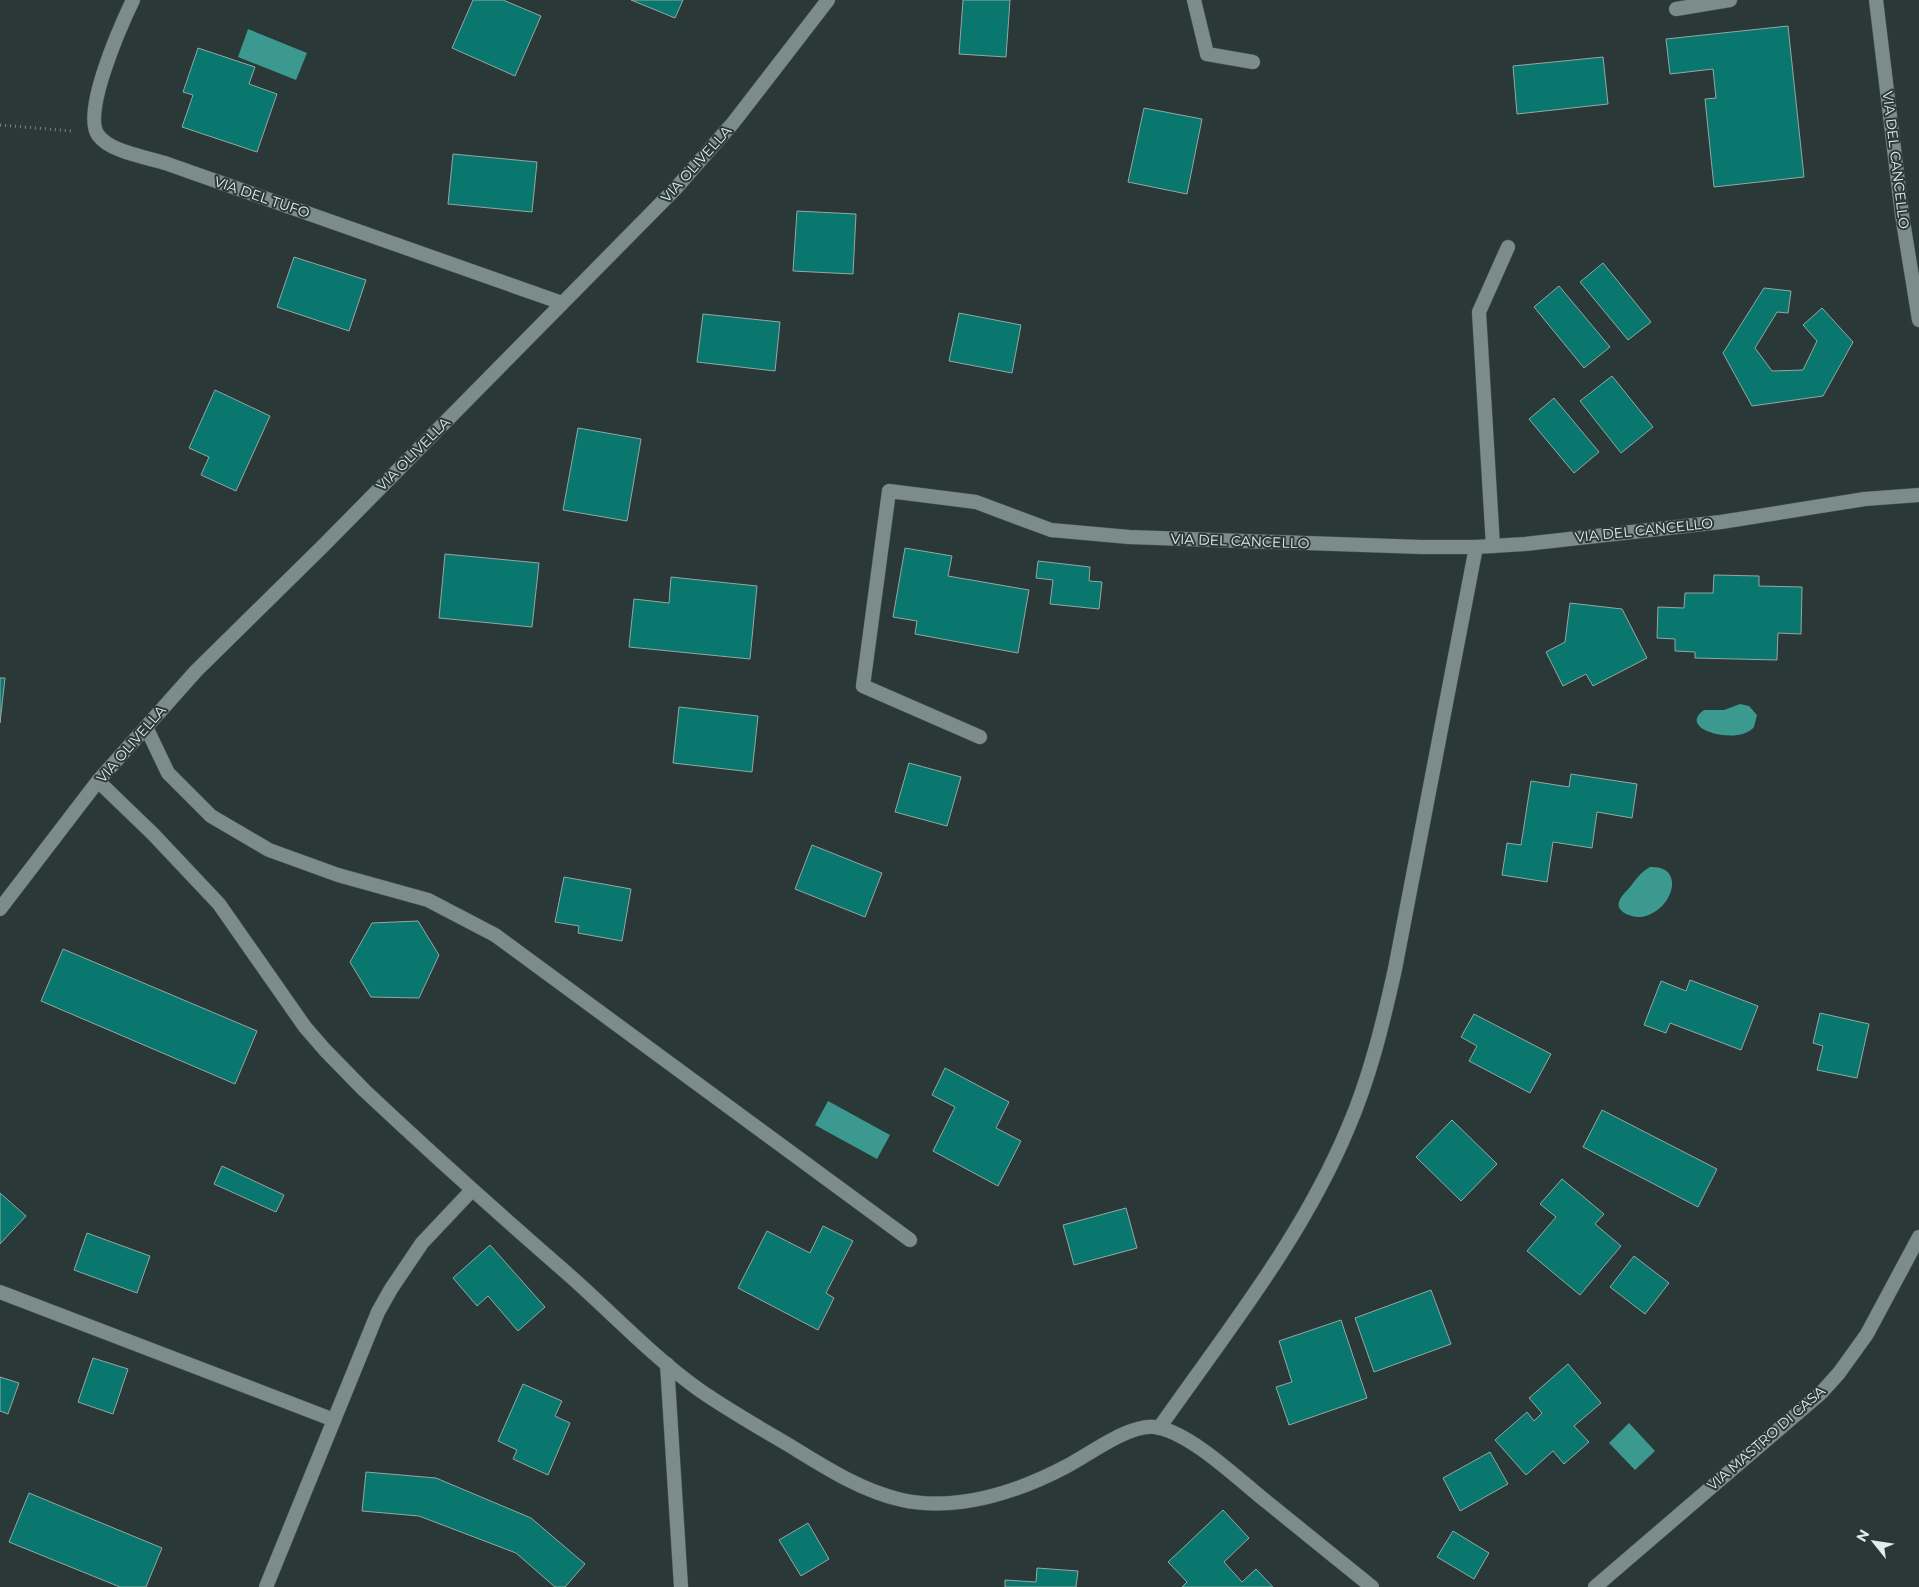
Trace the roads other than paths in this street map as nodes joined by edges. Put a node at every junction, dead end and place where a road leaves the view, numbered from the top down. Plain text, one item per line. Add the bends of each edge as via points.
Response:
1 (133, 0) edge
2 (828, 0) edge
3 (1194, 0) edge
4 (1730, 0) edge
5 (1876, 0) edge
6 (1676, 9) dead end
7 (1252, 62) dead end
8 (1508, 247) dead end
9 (562, 303) junction
10 (1919, 320) edge
11 (1919, 496) edge
12 (1493, 546) junction
13 (1476, 547) junction
14 (146, 727) junction
15 (980, 737) dead end
16 (98, 781) junction
17 (0, 909) edge
18 (472, 1190) junction
19 (1919, 1237) edge
20 (910, 1240) dead end
21 (0, 1292) edge
22 (666, 1364) junction
23 (334, 1420) junction
24 (1159, 1428) junction
25 (266, 1587) edge
26 (681, 1587) edge
27 (1372, 1587) edge
28 (1595, 1587) edge

1 - 9 street, VIA DEL TUFO via 94,106 97,134 105,142
2 - 9 street, VIA OLIVELLA via 720,138 676,188
3 - 7 street via 1207,54
4 - 6 street
5 - 10 street, VIA DEL CANCELLO via 1902,215
8 - 12 street via 1479,312
9 - 14 street, VIA OLIVELLA via 196,671
11 - 12 street, VIA DEL CANCELLO via 1865,499 1721,522
12 - 13 street, VIA DEL CANCELLO
13 - 15 street, VIA DEL CANCELLO via 1090,534 1051,530 976,502 889,491 863,686
13 - 24 street via 1395,969 1382,1026 1358,1103 1321,1185 1294,1234
14 - 16 street, VIA OLIVELLA
14 - 20 street via 168,773 211,816 269,850 338,875 428,900 495,935
16 - 17 street, VIA OLIVELLA
16 - 18 street via 219,904 285,1000 325,1050
18 - 22 street
18 - 23 street via 428,1234 391,1289 373,1324
19 - 28 street, VIA MASTRO DI CASA via 1867,1334 1821,1393
21 - 23 street
22 - 24 street via 728,1409 834,1473 900,1500 925,1503 966,1501 1013,1489 1066,1466 1129,1432 1151,1426
22 - 26 street
23 - 25 street
24 - 27 street via 1185,1440 1223,1467

